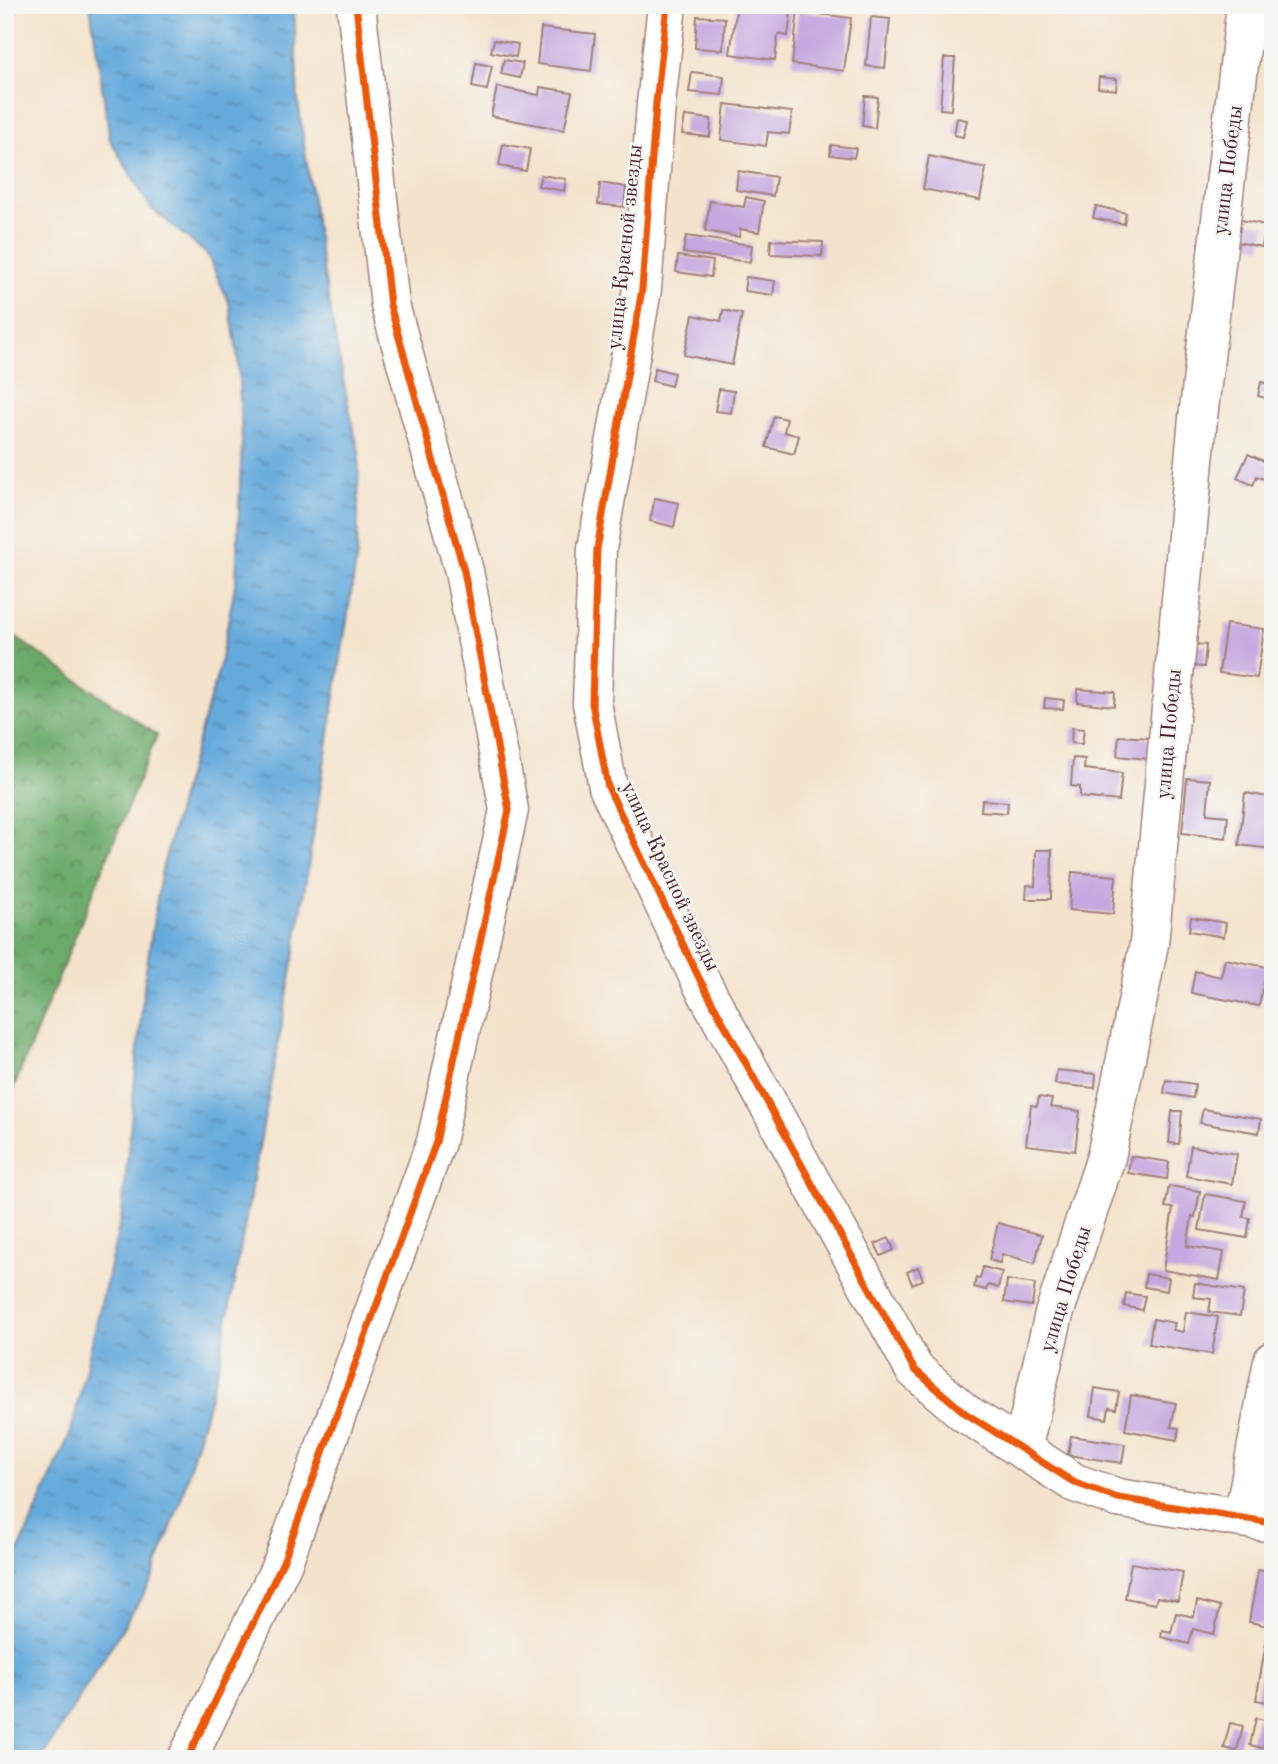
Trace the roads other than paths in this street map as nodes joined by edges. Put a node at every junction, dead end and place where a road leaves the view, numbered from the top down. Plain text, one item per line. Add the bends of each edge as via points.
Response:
1 (356, 5) edge
2 (667, 5) edge
3 (1246, 5) edge
4 (1273, 1361) edge
5 (1022, 1449) junction
6 (1258, 1520) edge
7 (187, 1759) edge

1 - 7 street via 390,305 464,571 509,810 436,1142 283,1562
2 - 5 street, улица Красной звезды via 642,289 597,549 592,704 608,787 700,980 914,1370 965,1413
3 - 5 street, улица Победы via 1198,418 1149,944 1106,1157 1054,1314
4 - 6 street
5 - 6 street, улица Красной звезды via 1075,1483 1118,1498

